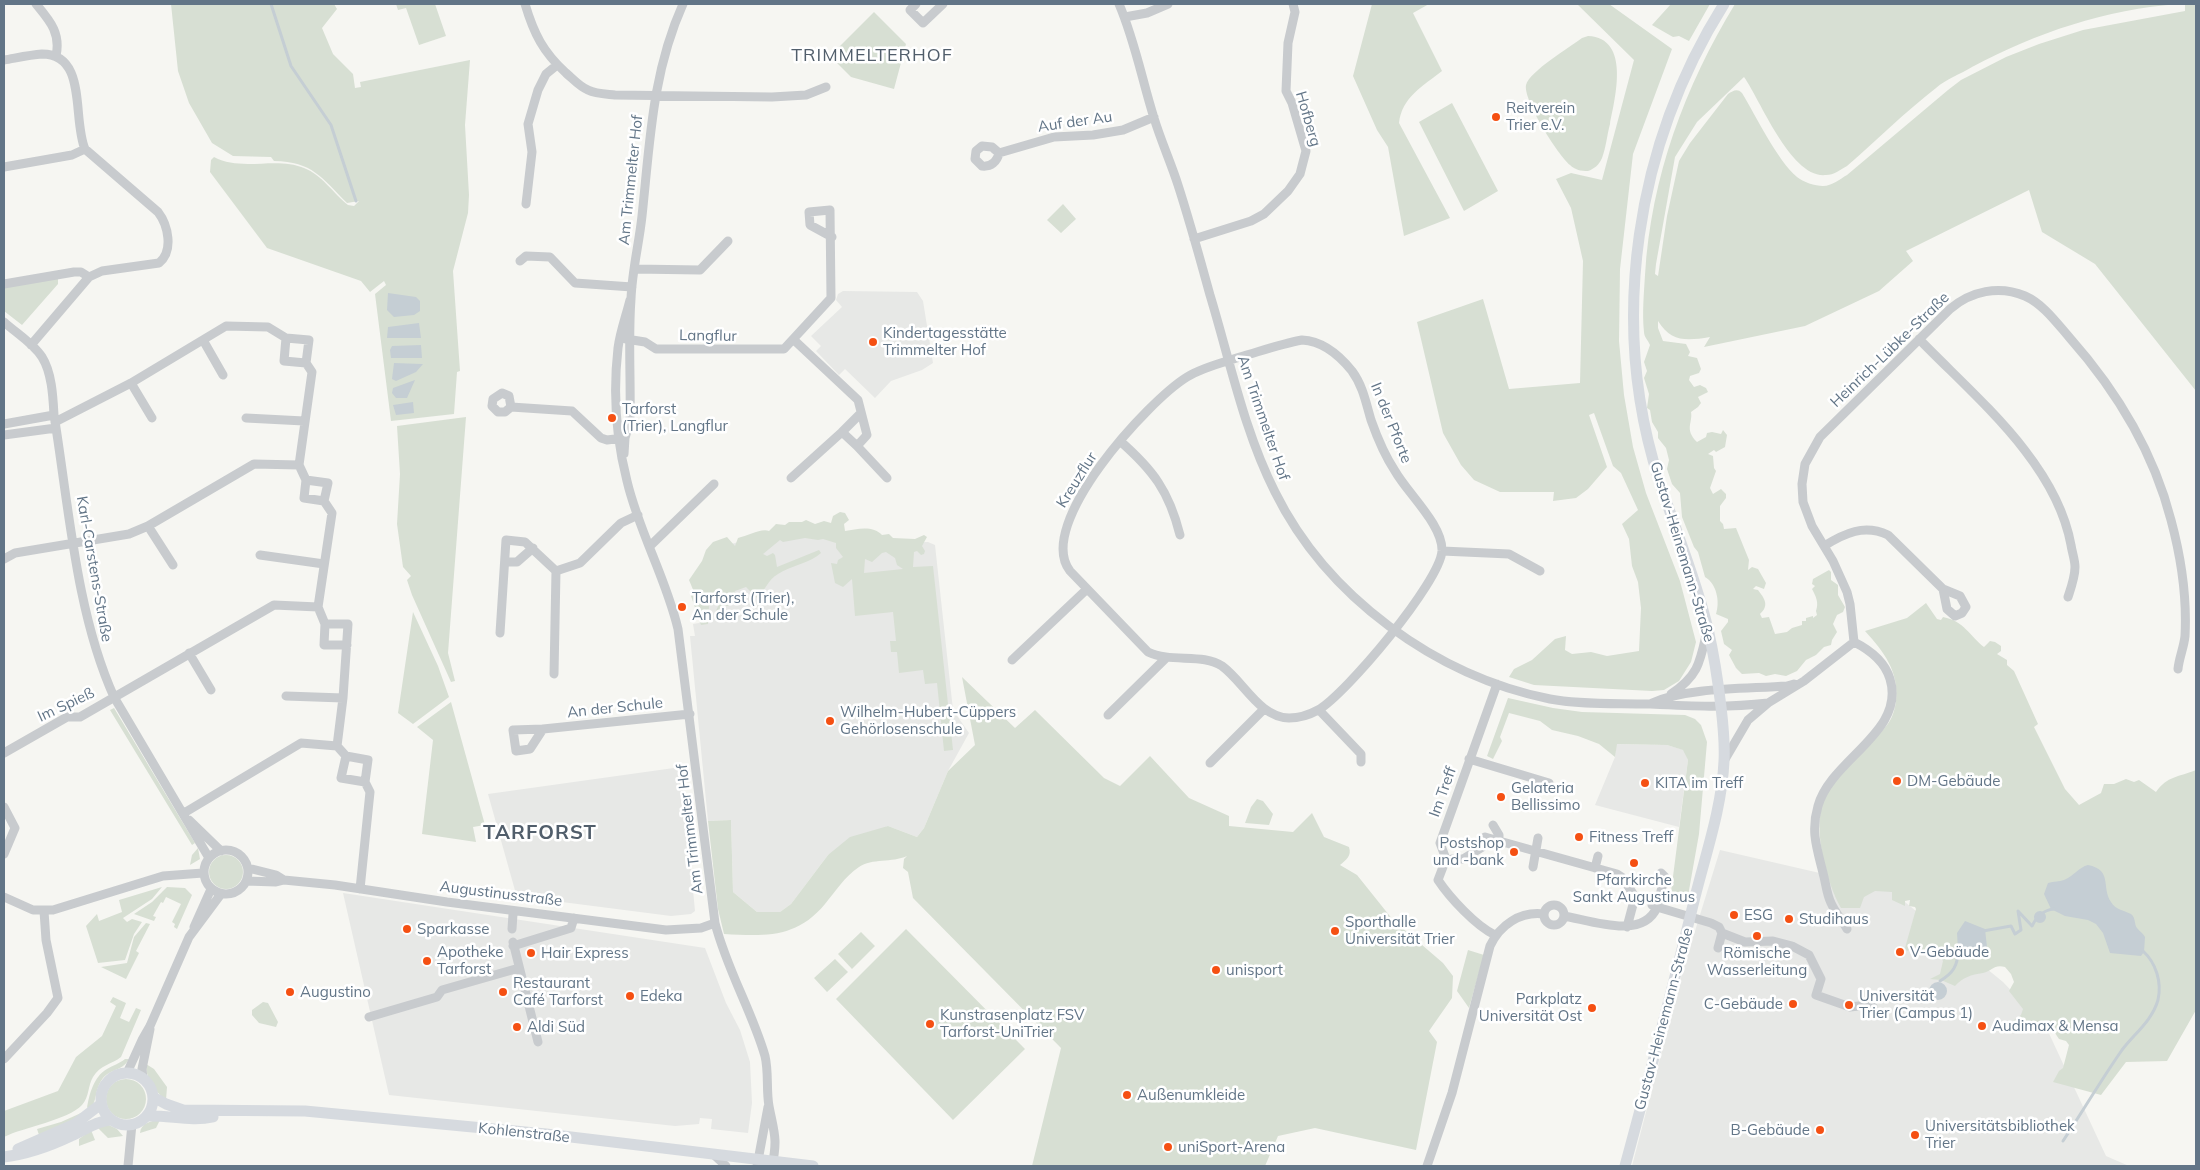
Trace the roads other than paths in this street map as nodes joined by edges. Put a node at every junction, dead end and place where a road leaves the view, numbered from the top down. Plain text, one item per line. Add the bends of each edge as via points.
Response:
1 (36, 4) edge
2 (525, 4) edge
3 (682, 4) edge
4 (916, 4) edge
5 (940, 4) edge
6 (1119, 4) edge
7 (1168, 4) edge
8 (1293, 4) edge
9 (1724, 4) edge
10 (1125, 18) junction
11 (56, 56) junction
12 (4, 60) edge
13 (557, 65) junction
14 (826, 87) dead end
15 (655, 95) junction
16 (1154, 117) junction
17 (85, 149) junction
18 (999, 153) dead end
19 (4, 167) edge
20 (526, 204) dead end
21 (832, 237) dead end
22 (1194, 239) junction
23 (728, 242) dead end
24 (520, 261) dead end
25 (635, 269) junction
26 (89, 277) junction
27 (4, 284) edge
28 (632, 286) junction
29 (630, 300) junction
30 (4, 322) edge
31 (286, 338) junction
32 (621, 338) junction
33 (631, 339) junction
34 (1919, 339) junction
35 (203, 340) junction
36 (794, 340) junction
37 (31, 345) junction
38 (1228, 361) junction
39 (306, 363) junction
40 (223, 375) dead end
41 (131, 383) junction
42 (511, 406) dead end
43 (861, 413) junction
44 (152, 418) dead end
45 (246, 418) dead end
46 (304, 421) junction
47 (55, 422) junction
48 (4, 424) edge
49 (842, 432) junction
50 (4, 435) edge
51 (622, 438) junction
52 (1120, 441) junction
53 (857, 446) junction
54 (299, 465) junction
55 (791, 478) dead end
56 (886, 478) dead end
57 (306, 480) junction
58 (714, 484) dead end
59 (324, 501) junction
60 (638, 515) junction
61 (148, 526) junction
62 (1180, 535) dead end
63 (74, 543) junction
64 (650, 546) junction
65 (1824, 546) junction
66 (533, 548) junction
67 (1442, 551) junction
68 (260, 555) dead end
69 (4, 559) edge
70 (505, 562) junction
71 (324, 564) junction
72 (173, 565) dead end
73 (1540, 570) dead end
74 (556, 571) junction
75 (1943, 589) dead end
76 (1086, 590) junction
77 (2068, 597) dead end
78 (318, 607) junction
79 (325, 624) junction
80 (1708, 628) junction
81 (1395, 630) junction
82 (500, 633) dead end
83 (1854, 642) junction
84 (347, 645) junction
85 (189, 653) junction
86 (1166, 658) junction
87 (1012, 660) dead end
88 (2178, 669) dead end
89 (554, 674) dead end
90 (1804, 681) junction
91 (1497, 684) junction
92 (211, 690) dead end
93 (1719, 691) junction
94 (286, 696) dead end
95 (1667, 696) junction
96 (114, 697) junction
97 (343, 698) junction
98 (1768, 703) junction
99 (1649, 704) junction
100 (1721, 708) junction
101 (1264, 709) junction
102 (1319, 710) junction
103 (690, 714) junction
104 (1108, 715) dead end
105 (543, 729) dead end
106 (337, 746) junction
107 (4, 753) edge
108 (346, 756) junction
109 (1469, 759) junction
110 (1724, 761) junction
111 (1361, 762) dead end
112 (1210, 763) dead end
113 (365, 782) junction
114 (1550, 783) dead end
115 (4, 807) edge
116 (184, 815) junction
117 (1492, 825) dead end
118 (1538, 838) dead end
119 (1493, 840) junction
120 (221, 851) junction
121 (1535, 851) junction
122 (4, 854) edge
123 (1598, 856) dead end
124 (209, 858) junction
125 (1446, 862) junction
126 (1534, 867) dead end
127 (248, 868) junction
128 (1595, 868) junction
129 (203, 873) junction
130 (1661, 873) dead end
131 (284, 880) junction
132 (246, 881) junction
133 (211, 889) junction
134 (360, 889) junction
135 (221, 894) junction
136 (4, 897) edge
137 (1657, 907) junction
138 (44, 911) junction
139 (513, 914) dead end
140 (574, 918) junction
141 (715, 923) junction
142 (1627, 927) junction
143 (512, 928) dead end
144 (193, 929) junction
145 (1847, 929) dead end
146 (1722, 933) junction
147 (1495, 935) junction
148 (1718, 948) dead end
149 (519, 968) junction
150 (1872, 1007) dead end
151 (369, 1018) dead end
152 (150, 1026) junction
153 (538, 1042) dead end
154 (4, 1059) edge
155 (127, 1073) junction
156 (143, 1078) junction
157 (153, 1097) junction
158 (101, 1104) junction
159 (768, 1104) junction
160 (235, 1112) junction
161 (147, 1116) junction
162 (111, 1120) junction
163 (132, 1124) junction
164 (713, 1154) junction
165 (4, 1156) edge
166 (758, 1163) edge
167 (773, 1164) edge
168 (128, 1166) edge
169 (726, 1166) edge
170 (806, 1166) edge
171 (1427, 1166) edge
172 (1625, 1166) edge

1 - 11 street via 57,33
2 - 13 street via 535,35
3 - 15 street, Am Trimmelter Hof via 670,35
4 - 5 street via 910,10 923,23
6 - 10 street, Am Trimmelter Hof
7 - 10 street
8 - 22 street, Hofberg via 1295,12 1288,44 1286,91 1306,151 1300,174 1264,214
9 - 80 main road, Gustav-Heinemann-Straße via 1691,63 1662,133 1642,212 1635,287 1635,362 1645,429
10 - 16 street, Am Trimmelter Hof
11 - 12 street via 40,54
11 - 17 street via 73,73 80,134
13 - 15 street via 579,85 596,93
13 - 20 street via 546,74 538,90 528,124 532,152
14 - 15 street via 806,95 772,97
15 - 25 street, Am Trimmelter Hof
16 - 18 street, Auf der Au via 1123,130 1054,137
16 - 22 street, Am Trimmelter Hof
17 - 19 street via 72,155
17 - 26 street via 158,212 164,222 168,242 167,253 159,263 102,271
21 - 36 street, Langflur via 831,298
22 - 38 street, Am Trimmelter Hof
23 - 25 street via 700,270
24 - 28 street via 526,256 550,257 575,283
25 - 28 street, Am Trimmelter Hof
26 - 27 street via 74,272
26 - 37 street
28 - 29 street, Am Trimmelter Hof
29 - 32 street, Am Trimmelter Hof
29 - 33 street, Am Trimmelter Hof
30 - 37 street, Karl-Carstens-Straße
31 - 35 street via 268,327 226,326
31 - 39 street via 284,361
31 - 39 street via 309,340
32 - 33 street, Langflur
32 - 51 street, Am Trimmelter Hof via 616,415
33 - 36 street, Langflur via 645,342 656,350 720,351 784,349
33 - 51 street, Am Trimmelter Hof via 630,421
34 - 65 street, Heinrich-Lübke-Straße via 1820,437 1805,464 1803,502
34 - 77 street via 2009,432 2052,489 2066,524 2075,568
34 - 88 street, Heinrich-Lübke-Straße via 1957,303 1983,292 2002,291 2024,295 2037,304 2088,359 2130,420 2167,506 2182,588 2185,638
35 - 40 street
35 - 41 street
36 - 43 street via 858,400
37 - 47 street, Karl-Carstens-Straße via 42,357 52,394
38 - 52 street, Kreuzflur via 1200,370 1172,387
38 - 67 street, In der Pforte via 1302,340 1317,342 1340,358 1360,382 1383,450 1406,490 1437,529
38 - 81 street, Am Trimmelter Hof via 1257,450 1286,512 1311,550 1336,579
39 - 46 street via 312,372
41 - 44 street
41 - 47 street
42 - 51 street via 572,411 601,438
43 - 49 street
43 - 53 street via 867,435
45 - 46 street
46 - 54 street
47 - 48 street
47 - 50 street
47 - 63 street, Karl-Carstens-Straße
49 - 53 street
49 - 55 street
51 - 60 street, Am Trimmelter Hof via 627,481
52 - 62 street via 1157,479
52 - 76 street, Kreuzflur via 1078,500 1066,526 1065,563
53 - 56 street
54 - 57 street
54 - 61 street via 254,464
57 - 59 street via 304,498
57 - 59 street via 328,483
58 - 64 street
59 - 71 street via 332,513
60 - 64 street, Am Trimmelter Hof
60 - 74 street via 621,523 580,563
61 - 63 street via 129,534
61 - 72 street
63 - 69 street via 15,553
63 - 96 street, Karl-Carstens-Straße via 90,632
64 - 103 street, Am Trimmelter Hof via 674,613
65 - 75 street via 1856,530 1881,532 1888,535
65 - 83 street, Heinrich-Lübke-Straße via 1847,592
66 - 70 street via 517,562
66 - 70 street via 525,542 506,540
66 - 74 street
67 - 73 street via 1509,554
67 - 81 street via 1435,572
68 - 71 street
70 - 82 street
71 - 78 street
74 - 89 street
76 - 86 street, Kreuzflur via 1143,648
76 - 87 street
78 - 79 street
78 - 85 street, Im Spieß via 274,605
79 - 84 street via 348,624
79 - 84 street via 324,645
80 - 93 main road, Gustav-Heinemann-Straße
80 - 95 street, Am Trimmelter Hof via 1702,655 1692,678
81 - 91 street, Am Trimmelter Hof via 1442,660
81 - 102 street, Kreuzflur via 1353,680
83 - 90 street
83 - 145 street via 1878,659 1887,670 1893,688 1885,720 1831,779 1818,805 1814,844 1830,902
84 - 97 street
85 - 92 street
85 - 96 street, Im Spieß
86 - 101 street, Kreuzflur via 1201,660 1220,665
86 - 104 street
90 - 93 street via 1786,686
90 - 98 street
91 - 99 street, Am Trimmelter Hof via 1551,699
91 - 109 street, Im Treff
93 - 95 street, Am Trimmelter Hof
93 - 100 main road, Gustav-Heinemann-Straße
94 - 97 street
95 - 99 street, Am Trimmelter Hof
96 - 107 street, Im Spieß via 80,717 67,717
96 - 116 street, Karl-Carstens-Straße
97 - 106 street
98 - 100 street
98 - 110 street via 1748,720
99 - 100 street, Am Trimmelter Hof
100 - 110 main road, Gustav-Heinemann-Straße
101 - 102 street, Kreuzflur via 1288,718
101 - 112 street
102 - 111 street via 1361,754
103 - 105 street, An der Schule
103 - 141 street, Am Trimmelter Hof
106 - 108 street
106 - 116 street via 301,743
108 - 113 street via 368,760
108 - 113 street via 341,778
109 - 114 street, Im Treff
109 - 125 street, Im Treff via 1440,843
110 - 172 main road, Gustav-Heinemann-Straße via 1708,849
113 - 134 street via 370,792
115 - 122 street via 15,828
116 - 120 street, Karl-Carstens-Straße
116 - 124 street, Karl-Carstens-Straße
117 - 119 street via 1499,835
118 - 121 street
119 - 121 street
119 - 125 street via 1463,859
120 - 124 street
120 - 127 street, Karl-Carstens-Straße via 240,855
121 - 126 street
121 - 128 street
123 - 128 street
124 - 129 street
125 - 147 street, Im Treff via 1438,880
127 - 131 street, Augustinusstraße
127 - 132 street
128 - 142 street via 1623,878 1636,901
129 - 133 street
129 - 138 street via 163,876
130 - 137 street via 1665,878
131 - 132 street, Augustinusstraße
131 - 134 street, Augustinusstraße
132 - 135 street via 236,892
133 - 135 street
133 - 144 street
134 - 140 street, Augustinusstraße
135 - 144 street
136 - 138 street via 33,910
137 - 142 street via 1647,919
137 - 146 street via 1715,924
138 - 154 street via 46,940 58,998
139 - 143 street
140 - 141 street, Augustinusstraße via 666,930 701,928
140 - 149 street via 571,928 513,944
141 - 159 street, Am Trimmelter Hof via 765,1059
142 - 147 street via 1564,916 1556,925 1547,922 1544,914 1529,914 1502,926
144 - 152 street
146 - 148 street
146 - 150 street via 1746,942 1773,941 1801,950 1809,955 1821,979 1816,995 1850,1007
147 - 171 street via 1452,1093
149 - 151 street via 442,990 437,997
149 - 153 street
152 - 155 street
152 - 156 street
155 - 156 main road
155 - 158 main road via 107,1081
156 - 157 main road
157 - 160 main road, Kohlenstraße via 183,1110
157 - 161 main road
158 - 162 main road
158 - 165 main road via 66,1129
159 - 166 street, Am Trimmelter Hof
159 - 167 street, Am Trimmelter Hof via 776,1141
160 - 161 main road, Kohlenstraße via 205,1119
160 - 164 main road, Kohlenstraße via 263,1109 306,1111
161 - 163 main road
162 - 163 main road
162 - 165 main road via 99,1122 30,1153
163 - 168 street
164 - 166 main road, Kohlenstraße
164 - 169 street
166 - 167 main road, Kohlenstraße
167 - 170 main road, Kohlenstraße

